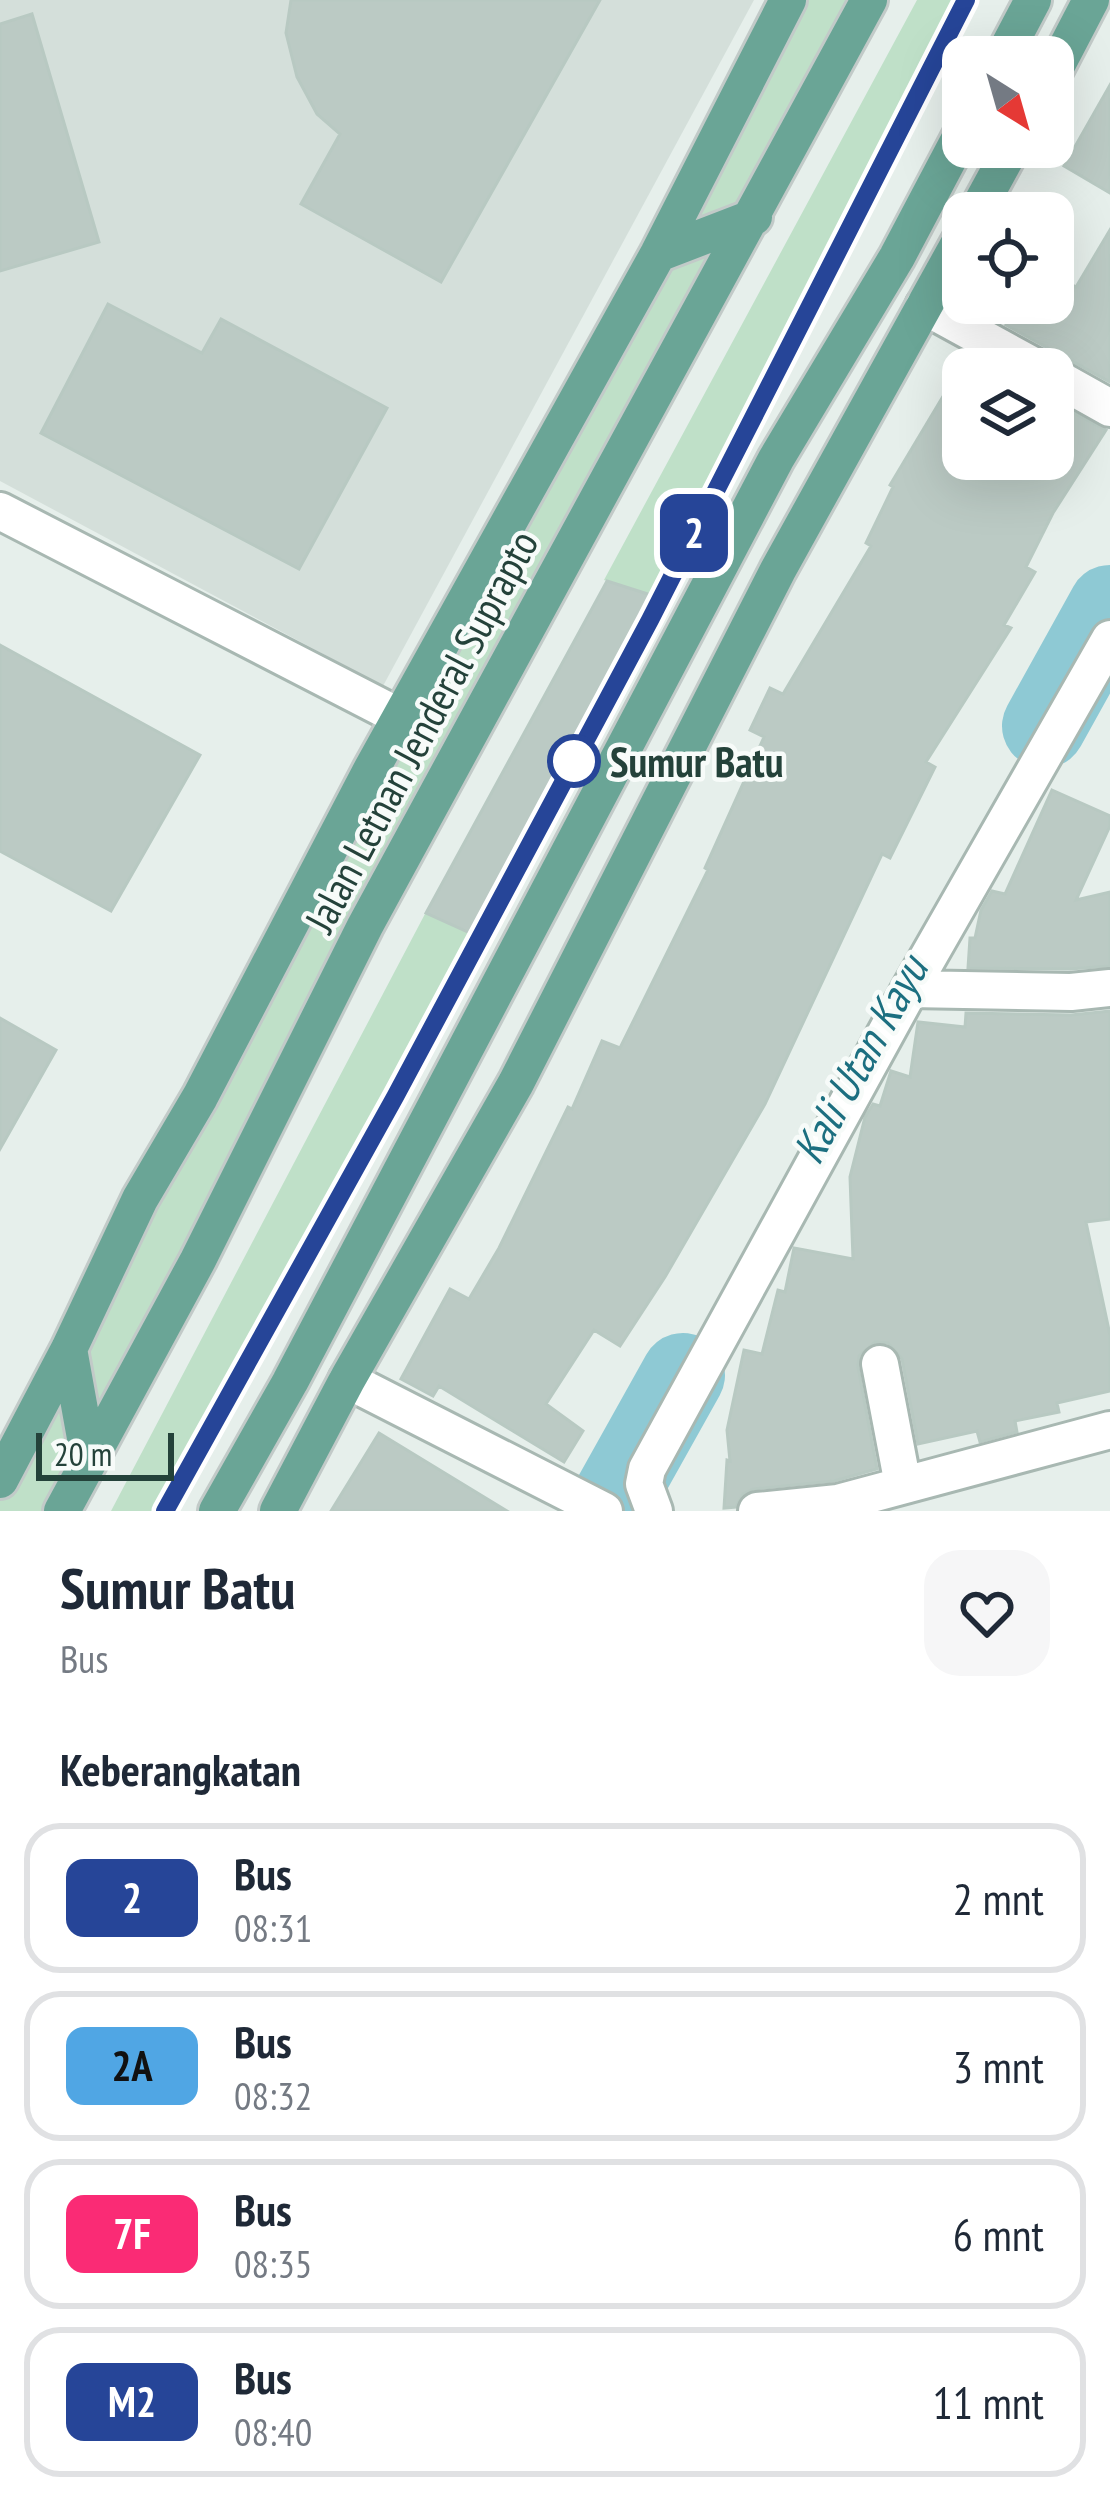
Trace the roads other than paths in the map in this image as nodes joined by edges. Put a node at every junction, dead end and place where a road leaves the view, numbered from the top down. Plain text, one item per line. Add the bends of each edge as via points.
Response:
1 (788, 0) edge
2 (869, 0) edge
3 (1034, 0) edge
4 (1091, 0) edge
5 (1014, 36) edge
6 (1072, 36) edge
7 (944, 168) edge
8 (754, 217) junction
9 (658, 254) junction
10 (942, 275) edge
11 (925, 306) junction
12 (1002, 348) edge
13 (1074, 387) edge
14 (1110, 407) edge
15 (761, 488) junction
16 (0, 511) edge
17 (778, 570) junction
18 (1110, 639) edge
19 (400, 717) junction
20 (1110, 988) edge
21 (910, 989) junction
22 (69, 1349) junction
23 (880, 1364) dead end
24 (347, 1379) junction
25 (1110, 1430) edge
26 (89, 1460) junction
27 (0, 1480) edge
28 (903, 1485) junction
29 (838, 1507) edge
30 (62, 1511) edge
31 (217, 1511) edge
32 (278, 1511) edge
33 (604, 1511) edge
34 (654, 1511) edge
35 (758, 1511) edge

1 - 9 main road, Jalan Letnan Jenderal Suprapto
2 - 8 main road, Jalan Letnan Jenderal Suprapto
3 - 5 main road
4 - 6 main road
7 - 15 main road
8 - 9 main road
8 - 26 main road, Jalan Letnan Jenderal Suprapto via 364,926
9 - 19 main road, Jalan Letnan Jenderal Suprapto
10 - 11 main road
11 - 12 street
11 - 17 main road
13 - 14 street
15 - 17 main road
15 - 31 main road
16 - 19 street
17 - 24 main road via 516,1083
18 - 21 street
19 - 22 main road, Jalan Letnan Jenderal Suprapto via 140,1199
20 - 21 street
21 - 34 street via 646,1469
22 - 26 main road
22 - 27 main road, Jalan Letnan Jenderal Suprapto
23 - 28 street
24 - 32 main road
24 - 33 street
25 - 28 street
26 - 30 main road, Jalan Letnan Jenderal Suprapto
28 - 29 street
29 - 35 street

